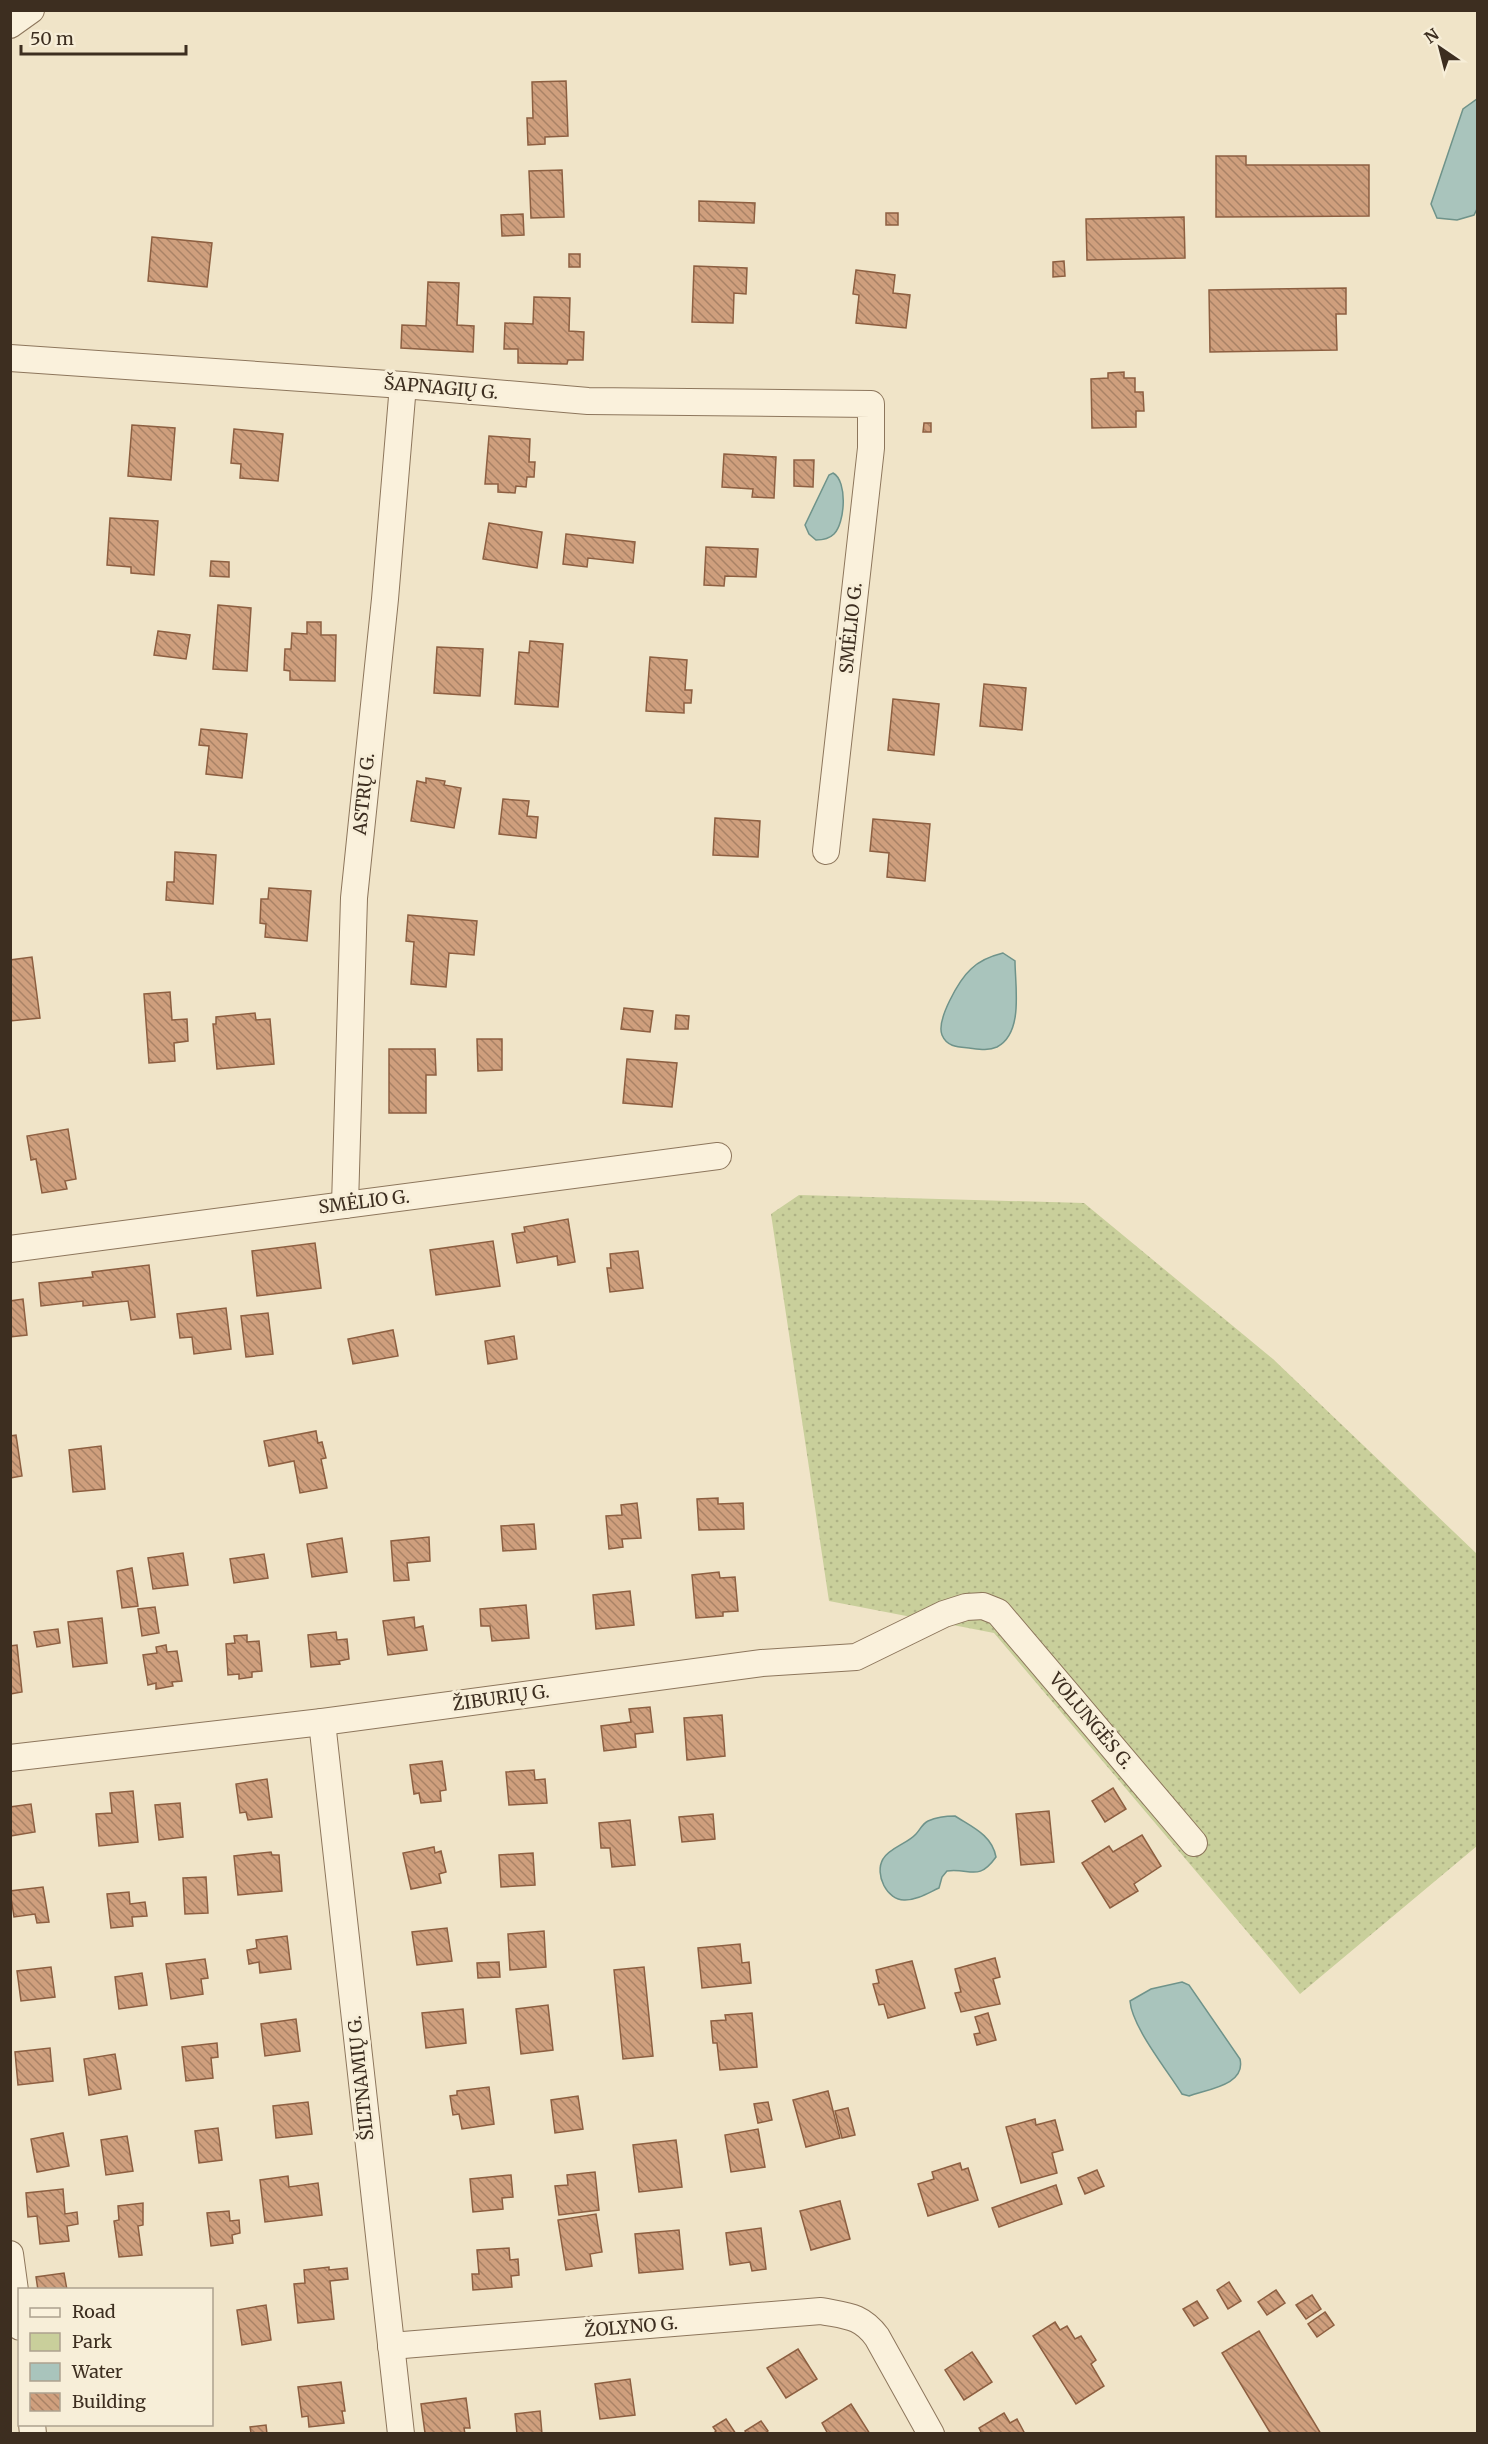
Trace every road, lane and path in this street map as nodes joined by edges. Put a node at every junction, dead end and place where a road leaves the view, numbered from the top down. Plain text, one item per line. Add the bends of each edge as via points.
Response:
1 (31, 10) edge
2 (10, 26) edge
3 (10, 358) edge
4 (403, 385) junction
5 (871, 404) joint
6 (826, 851) dead end
7 (718, 1156) dead end
8 (345, 1204) junction
9 (10, 1249) edge
10 (983, 1606) joint
11 (322, 1722) junction
12 (10, 1758) edge
13 (1194, 1843) dead end
14 (10, 2254) edge
15 (18, 2312) edge
16 (391, 2346) junction
17 (401, 2433) edge
18 (931, 2433) edge

1 - 2 street
3 - 4 street, ŠAPNAGIŲ G.
4 - 5 street, ŠAPNAGIŲ G. via 588,401
4 - 8 street, ASTRŲ G. via 354,898
5 - 6 street, SMĖLIO G. via 871,448
7 - 8 street, SMĖLIO G.
8 - 9 street, SMĖLIO G.
10 - 11 street, ŽIBURIŲ G. via 945,1614 856,1656 762,1663
10 - 13 street, VOLUNGĖS G. via 998,1612
11 - 12 street, ŽIBURIŲ G.
11 - 16 street, ŠILTNAMIŲ G.
14 - 15 street
16 - 17 street, ŠILTNAMIŲ G.
16 - 18 street, ŽOLYNO G. via 821,2312 852,2317 868,2325

